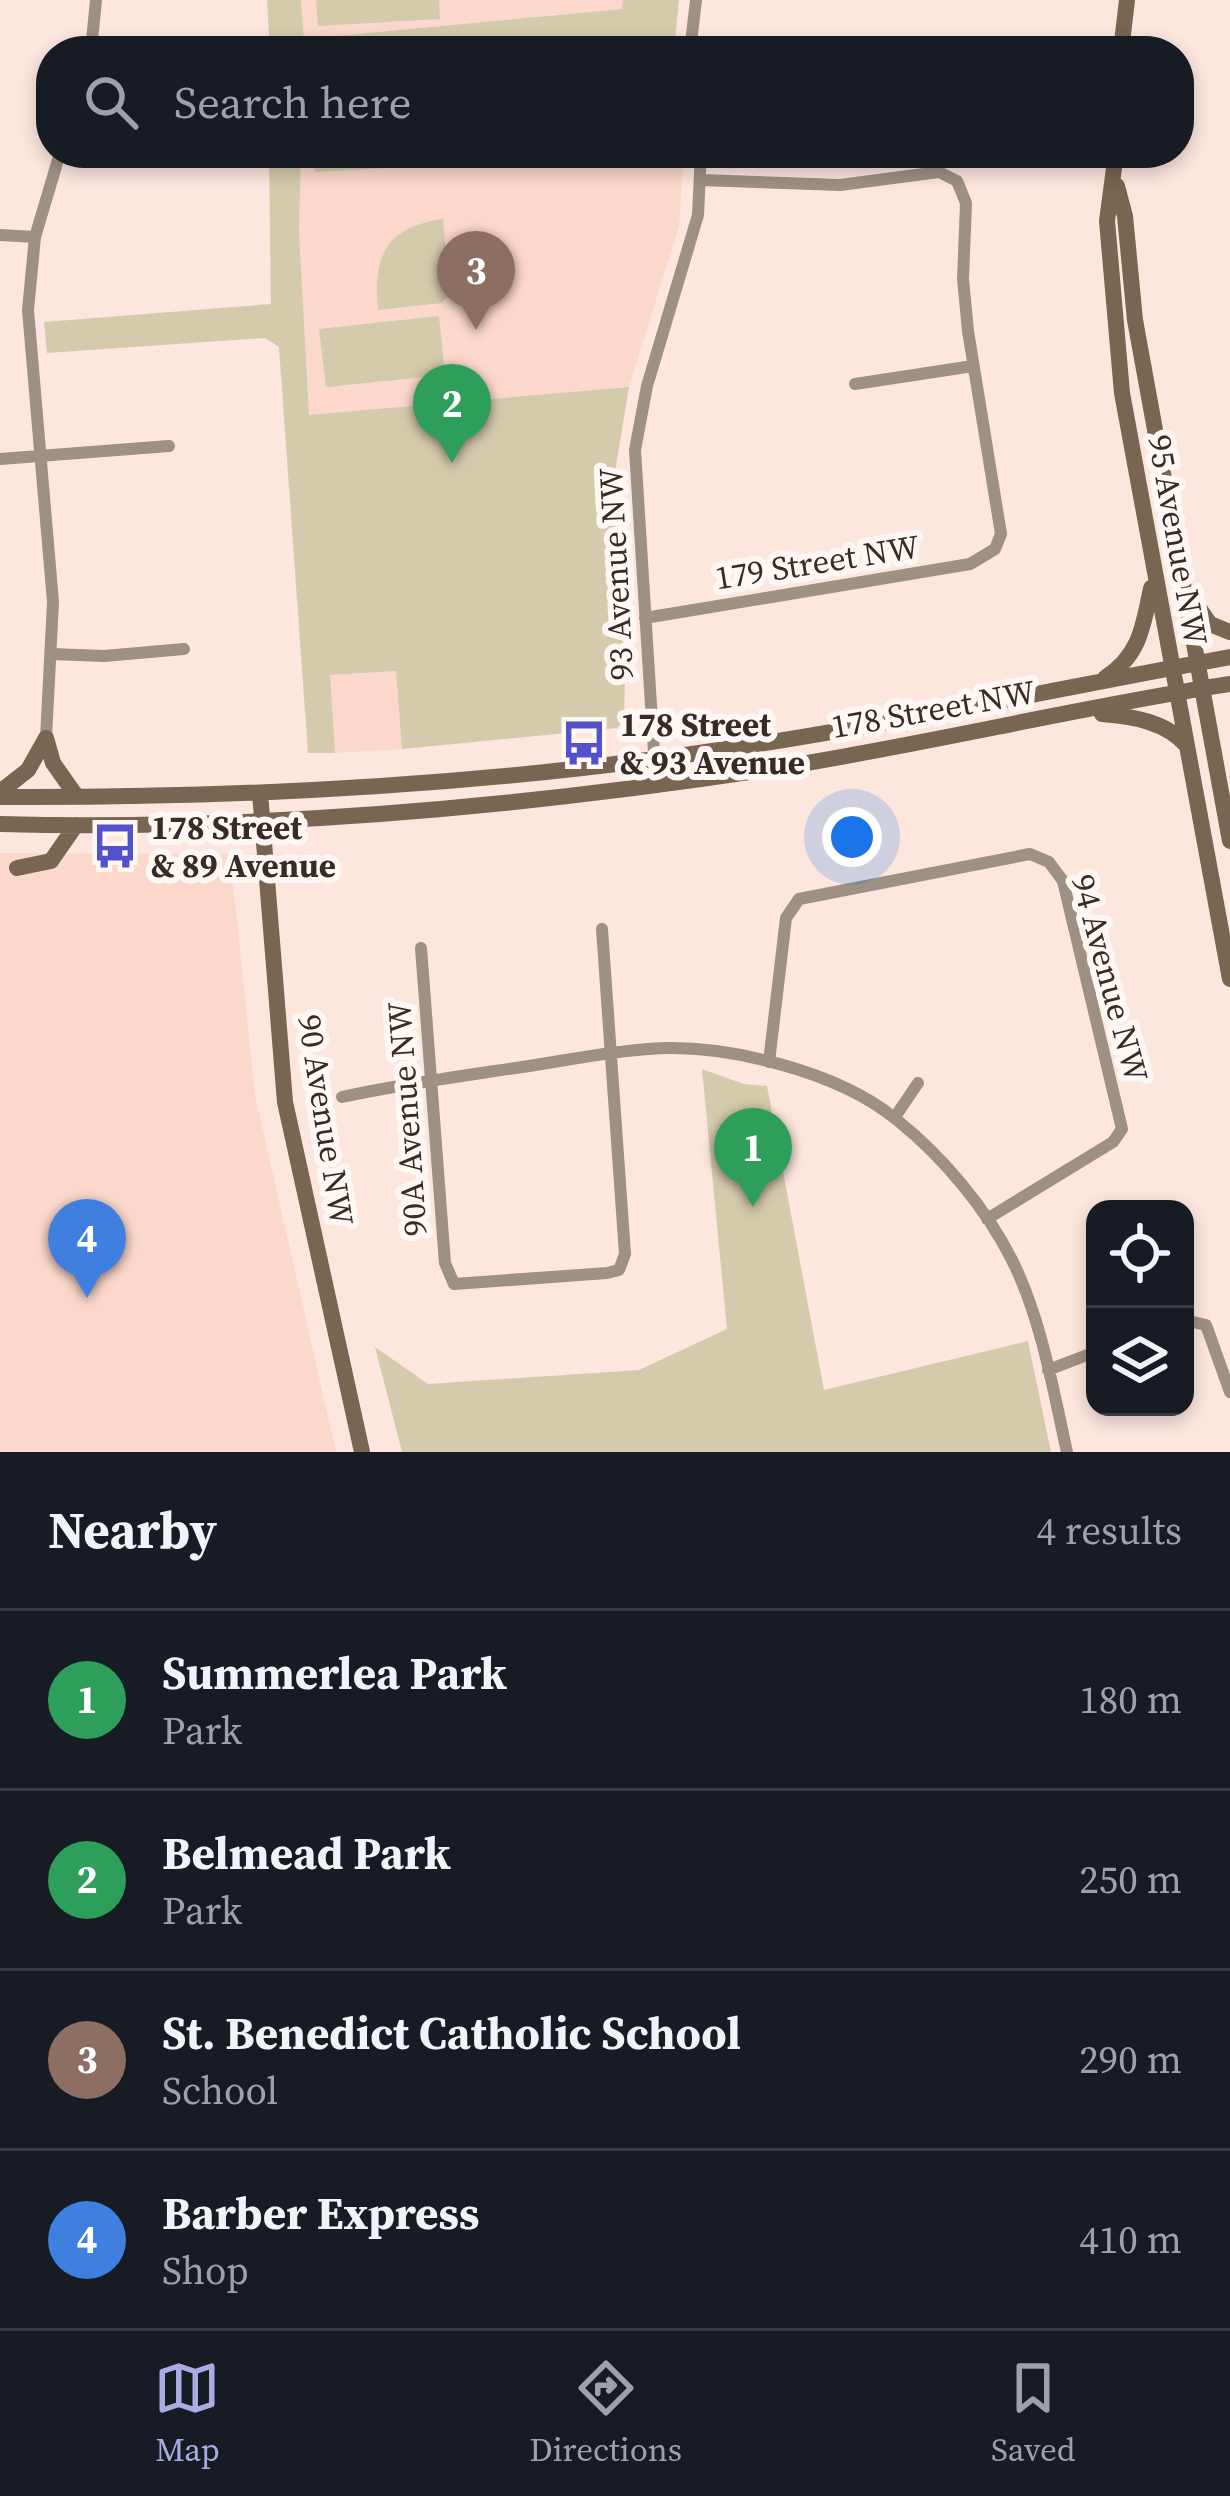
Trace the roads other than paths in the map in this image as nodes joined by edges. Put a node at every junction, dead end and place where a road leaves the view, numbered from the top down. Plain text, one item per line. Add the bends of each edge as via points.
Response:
1 (96, 0) edge
2 (696, 0) edge
3 (1127, 0) edge
4 (92, 36) edge
5 (692, 36) edge
6 (1123, 36) edge
7 (55, 168) edge
8 (701, 168) edge
9 (1115, 168) edge
10 (701, 180) junction
11 (1115, 180) junction
12 (0, 235) edge
13 (35, 236) junction
14 (974, 366) junction
15 (855, 384) dead end
16 (169, 446) dead end
17 (40, 458) junction
18 (0, 459) edge
19 (1182, 574) junction
20 (1153, 575) junction
21 (645, 618) junction
22 (1230, 632) edge
23 (184, 649) dead end
24 (52, 654) junction
25 (1230, 657) edge
26 (1199, 662) junction
27 (1171, 668) junction
28 (1097, 682) junction
29 (1230, 684) edge
30 (1203, 688) junction
31 (1176, 694) junction
32 (1077, 713) junction
33 (46, 738) junction
34 (1186, 746) junction
35 (654, 760) junction
36 (1230, 777) edge
37 (656, 785) junction
38 (260, 794) junction
39 (0, 795) edge
40 (76, 797) junction
41 (1225, 813) junction
42 (262, 820) junction
43 (0, 824) edge
44 (76, 825) junction
45 (1230, 841) edge
46 (17, 868) dead end
47 (602, 928) dead end
48 (421, 948) dead end
49 (1230, 979) edge
50 (611, 1054) junction
51 (769, 1062) junction
52 (430, 1081) junction
53 (918, 1083) dead end
54 (342, 1097) dead end
55 (895, 1118) junction
56 (987, 1219) junction
57 (1194, 1322) edge
58 (1086, 1355) edge
59 (1048, 1370) junction
60 (1230, 1393) edge
61 (362, 1452) edge
62 (1067, 1452) edge

1 - 4 street
2 - 5 street
3 - 6 main road
7 - 13 street
8 - 10 street, 93 Avenue NW
9 - 11 main road, 95 Avenue NW
10 - 14 street via 821,186 948,174 966,203 964,301
10 - 21 street, 93 Avenue NW via 693,238 637,429
11 - 19 main road, 95 Avenue NW
11 - 20 main road, 95 Avenue NW via 1107,221 1114,323
12 - 13 street
13 - 17 street via 28,324
14 - 15 street
14 - 21 street, 179 Street NW via 1001,524 994,549 970,564
16 - 17 street
17 - 18 street
17 - 24 street
19 - 22 main road via 1203,617
19 - 26 main road, 95 Avenue NW
20 - 27 main road, 95 Avenue NW
20 - 28 main road via 1139,645
21 - 35 street, 93 Avenue NW
23 - 24 street
24 - 33 street
25 - 26 main road, 178 Street NW
26 - 27 main road, 178 Street NW
26 - 30 main road, 95 Avenue NW
27 - 28 main road, 178 Street NW
27 - 31 main road, 95 Avenue NW
28 - 35 main road, 178 Street NW
29 - 30 main road, 178 Street NW
30 - 31 main road, 178 Street NW
30 - 41 main road, 95 Avenue NW
31 - 32 main road, 178 Street NW
31 - 34 main road, 95 Avenue NW
32 - 34 main road via 1152,723
32 - 37 main road, 178 Street NW
33 - 39 main road via 28,770
33 - 40 main road
34 - 49 main road, 95 Avenue NW
35 - 37 street, 93 Avenue NW
35 - 38 main road, 178 Street NW
36 - 41 main road
37 - 42 main road, 178 Street NW
38 - 40 main road, 178 Street NW
38 - 42 main road, 90 Avenue NW
39 - 40 main road, 178 Street NW
41 - 45 main road, 95 Avenue NW
42 - 44 main road, 178 Street NW
42 - 61 main road, 90 Avenue NW via 285,1102
43 - 44 main road, 178 Street NW
44 - 46 main road via 52,861
47 - 50 street
48 - 52 street, 90A Avenue NW
50 - 51 street via 687,1049
50 - 52 street
50 - 52 street, 90A Avenue NW via 625,1254 619,1270 454,1284 445,1263
51 - 55 street via 852,1092
51 - 56 street, 94 Avenue NW via 785,918 799,899 1030,854 1049,862 1063,881 1122,1129
52 - 54 street
53 - 55 street
55 - 56 street
56 - 59 street via 1013,1262
57 - 60 street via 1206,1325
58 - 59 street
59 - 62 street

